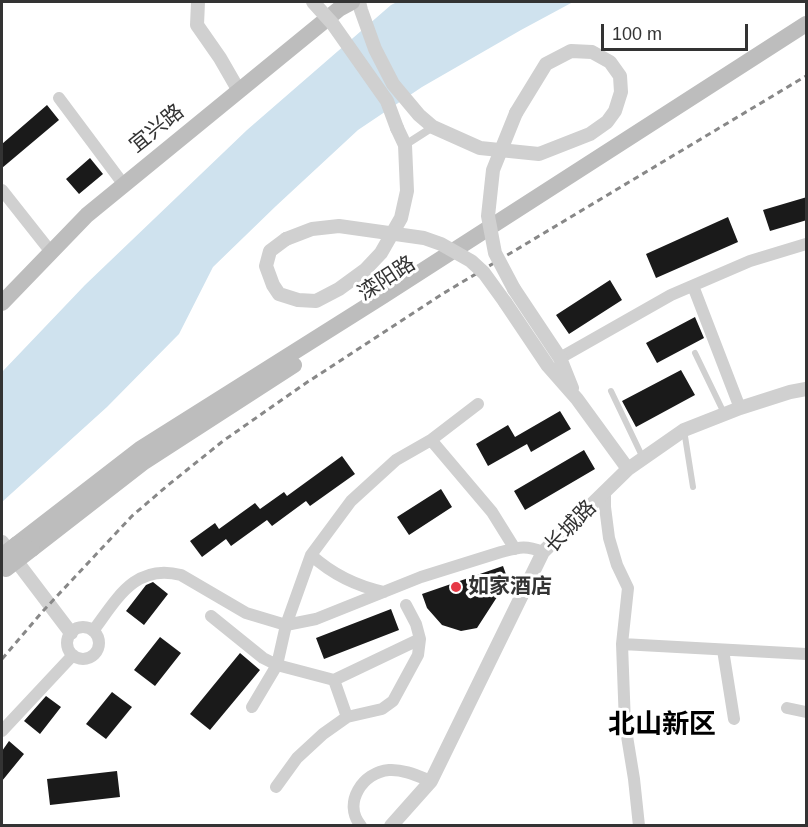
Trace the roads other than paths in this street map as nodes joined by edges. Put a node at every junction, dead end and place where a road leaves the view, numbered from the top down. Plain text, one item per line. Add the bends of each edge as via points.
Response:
1 (198, 2) edge
2 (313, 2) edge
3 (359, 2) edge
4 (342, 4) edge
5 (807, 24) edge
6 (807, 36) edge
7 (239, 91) junction
8 (59, 98) dead end
9 (433, 127) junction
10 (590, 134) junction
11 (405, 145) junction
12 (603, 155) junction
13 (124, 185) junction
14 (2, 190) edge
15 (807, 244) edge
16 (51, 252) junction
17 (365, 270) junction
18 (693, 286) junction
19 (383, 296) junction
20 (2, 303) edge
21 (695, 353) dead end
22 (560, 358) junction
23 (807, 389) edge
24 (611, 391) dead end
25 (577, 399) junction
26 (478, 404) dead end
27 (740, 408) junction
28 (725, 414) junction
29 (684, 430) junction
30 (431, 440) junction
31 (643, 458) junction
32 (628, 469) junction
33 (693, 488) dead end
34 (605, 492) junction
35 (17, 545) edge
36 (515, 549) junction
37 (543, 552) junction
38 (311, 555) junction
39 (3, 566) edge
40 (384, 592) junction
41 (406, 605) dead end
42 (211, 616) dead end
43 (286, 625) junction
44 (93, 631) junction
45 (71, 633) junction
46 (420, 639) junction
47 (622, 644) junction
48 (723, 650) junction
49 (807, 654) edge
50 (73, 655) junction
51 (277, 665) junction
52 (334, 681) junction
53 (252, 706) dead end
54 (787, 708) dead end
55 (807, 712) edge
56 (347, 717) junction
57 (734, 720) dead end
58 (2, 731) edge
59 (431, 781) junction
60 (276, 786) dead end
61 (361, 825) edge
62 (391, 825) edge
63 (639, 825) edge

1 - 7 street via 197,25
2 - 11 street, bridge via 333,23 387,101
3 - 9 street via 375,49 393,84
4 - 7 main road, 宜兴路
5 - 12 main road, 滦阳路
6 - 35 main road, 滦阳路
7 - 13 main road, 宜兴路
8 - 13 street
9 - 10 street via 480,148 527,153 539,153
9 - 11 street
10 - 12 street
10 - 22 street, bridge via 608,123 615,111 621,92 620,76 610,62 592,52 571,51 546,64 516,113 493,170 488,216 495,253
11 - 17 street via 407,191 401,218 381,253
12 - 19 main road, 滦阳路
13 - 16 main road, 宜兴路
14 - 16 street
15 - 18 street via 750,261
16 - 20 main road, 宜兴路
17 - 19 street
17 - 25 street, bridge via 316,300 298,300 279,294 266,266 270,251 286,239 312,229 339,226 441,244 484,273 548,366
18 - 22 street
18 - 27 street
19 - 35 main road, 滦阳路 via 140,449
21 - 28 lane
22 - 25 street
23 - 27 street, 长城路
24 - 31 lane
25 - 32 street
26 - 30 street
27 - 28 street, 长城路
28 - 29 street, 长城路
29 - 31 street, 长城路
29 - 33 lane
30 - 36 street via 492,512
30 - 38 street via 396,460 351,501
31 - 32 street, 长城路
32 - 34 street, 长城路
34 - 37 street, 长城路
34 - 47 street via 609,538 628,588
35 - 39 main road, 滦阳路, bridge
35 - 45 street
36 - 37 street via 529,547
36 - 40 street
37 - 59 street, 长城路
38 - 40 street via 341,578
38 - 43 street
40 - 43 street via 316,619
41 - 46 street
42 - 51 street
43 - 44 street via 246,613 181,575 165,572 149,574 130,585
43 - 51 street
44 - 45 street via 84,627
44 - 50 street via 99,644 95,653 82,659
45 - 50 street via 67,642
46 - 52 street
46 - 56 street via 418,655 393,701 382,709
47 - 48 street
47 - 63 street via 625,724
48 - 49 street
48 - 57 street
50 - 58 street
51 - 52 street
51 - 53 street
52 - 56 street
54 - 55 street
56 - 60 street via 297,758
59 - 61 street via 394,770 380,771 368,778 354,800 354,813
59 - 62 street, 长城路

